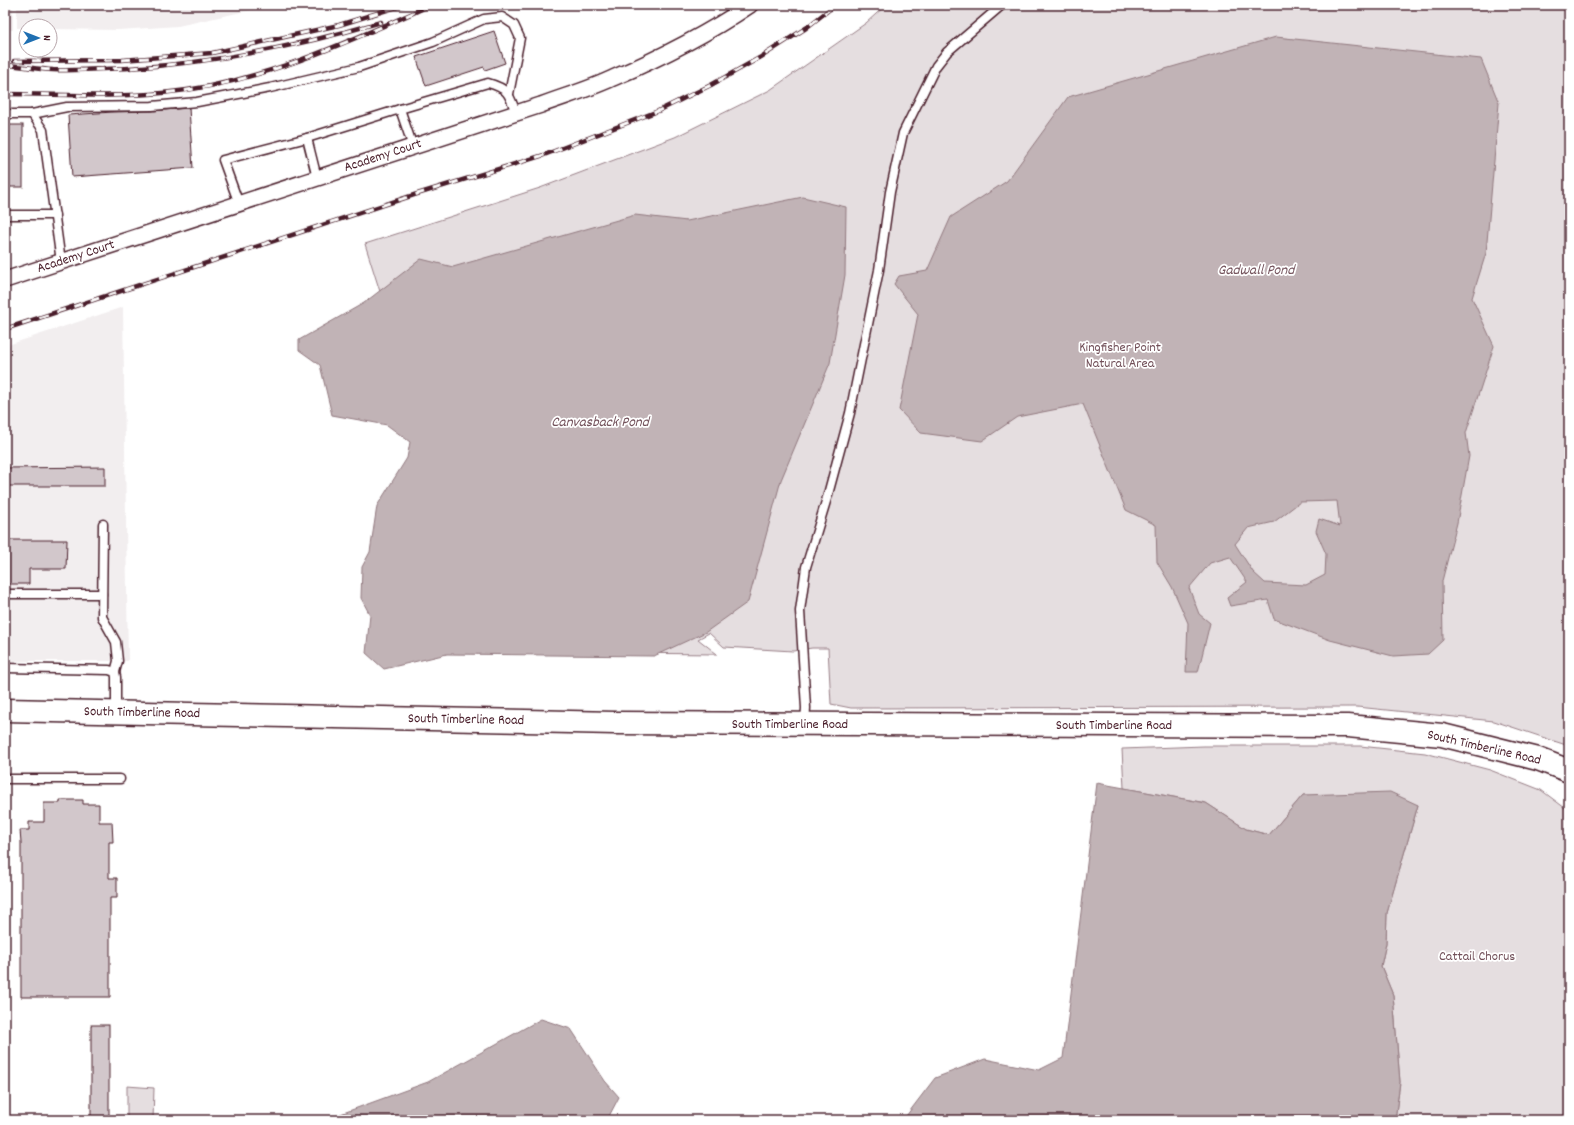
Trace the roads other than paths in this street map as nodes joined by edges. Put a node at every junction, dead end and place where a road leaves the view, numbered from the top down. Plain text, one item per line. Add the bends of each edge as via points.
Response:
1 (750, 5) edge
2 (1002, 5) edge
3 (509, 94) junction
4 (400, 109) junction
5 (516, 113) junction
6 (5, 114) edge
7 (32, 114) junction
8 (307, 138) junction
9 (412, 147) junction
10 (317, 178) junction
11 (239, 204) junction
12 (5, 215) edge
13 (55, 215) junction
14 (61, 262) junction
15 (5, 280) edge
16 (103, 524) dead end
17 (5, 594) edge
18 (102, 594) junction
19 (5, 668) edge
20 (115, 672) junction
21 (5, 710) edge
22 (116, 713) junction
23 (804, 725) junction
24 (1569, 771) edge
25 (5, 779) edge
26 (120, 779) dead end

1 - 5 street, Academy Court via 686,44 612,79
2 - 23 lane via 947,52 936,66 903,133 890,192 880,270 850,413 806,567 800,611 806,708
3 - 4 lane via 497,86 488,84
3 - 5 lane
3 - 7 lane via 520,38 514,25 502,17 484,19 433,42 359,67 270,88 197,102 152,106 67,107
4 - 8 lane
4 - 9 lane
5 - 9 street, Academy Court
6 - 7 lane
7 - 13 lane via 43,130
8 - 10 lane
8 - 11 lane via 223,160
9 - 10 street, Academy Court
10 - 11 street, Academy Court
11 - 14 street, Academy Court
12 - 13 lane
13 - 14 lane
14 - 15 street, Academy Court
16 - 18 lane
17 - 18 lane
18 - 20 lane via 102,617 116,642 118,661
19 - 20 lane
20 - 22 lane
21 - 22 main road, South Timberline Road
22 - 23 main road, South Timberline Road
23 - 24 main road, South Timberline Road via 1348,726 1442,735 1538,759
25 - 26 lane

